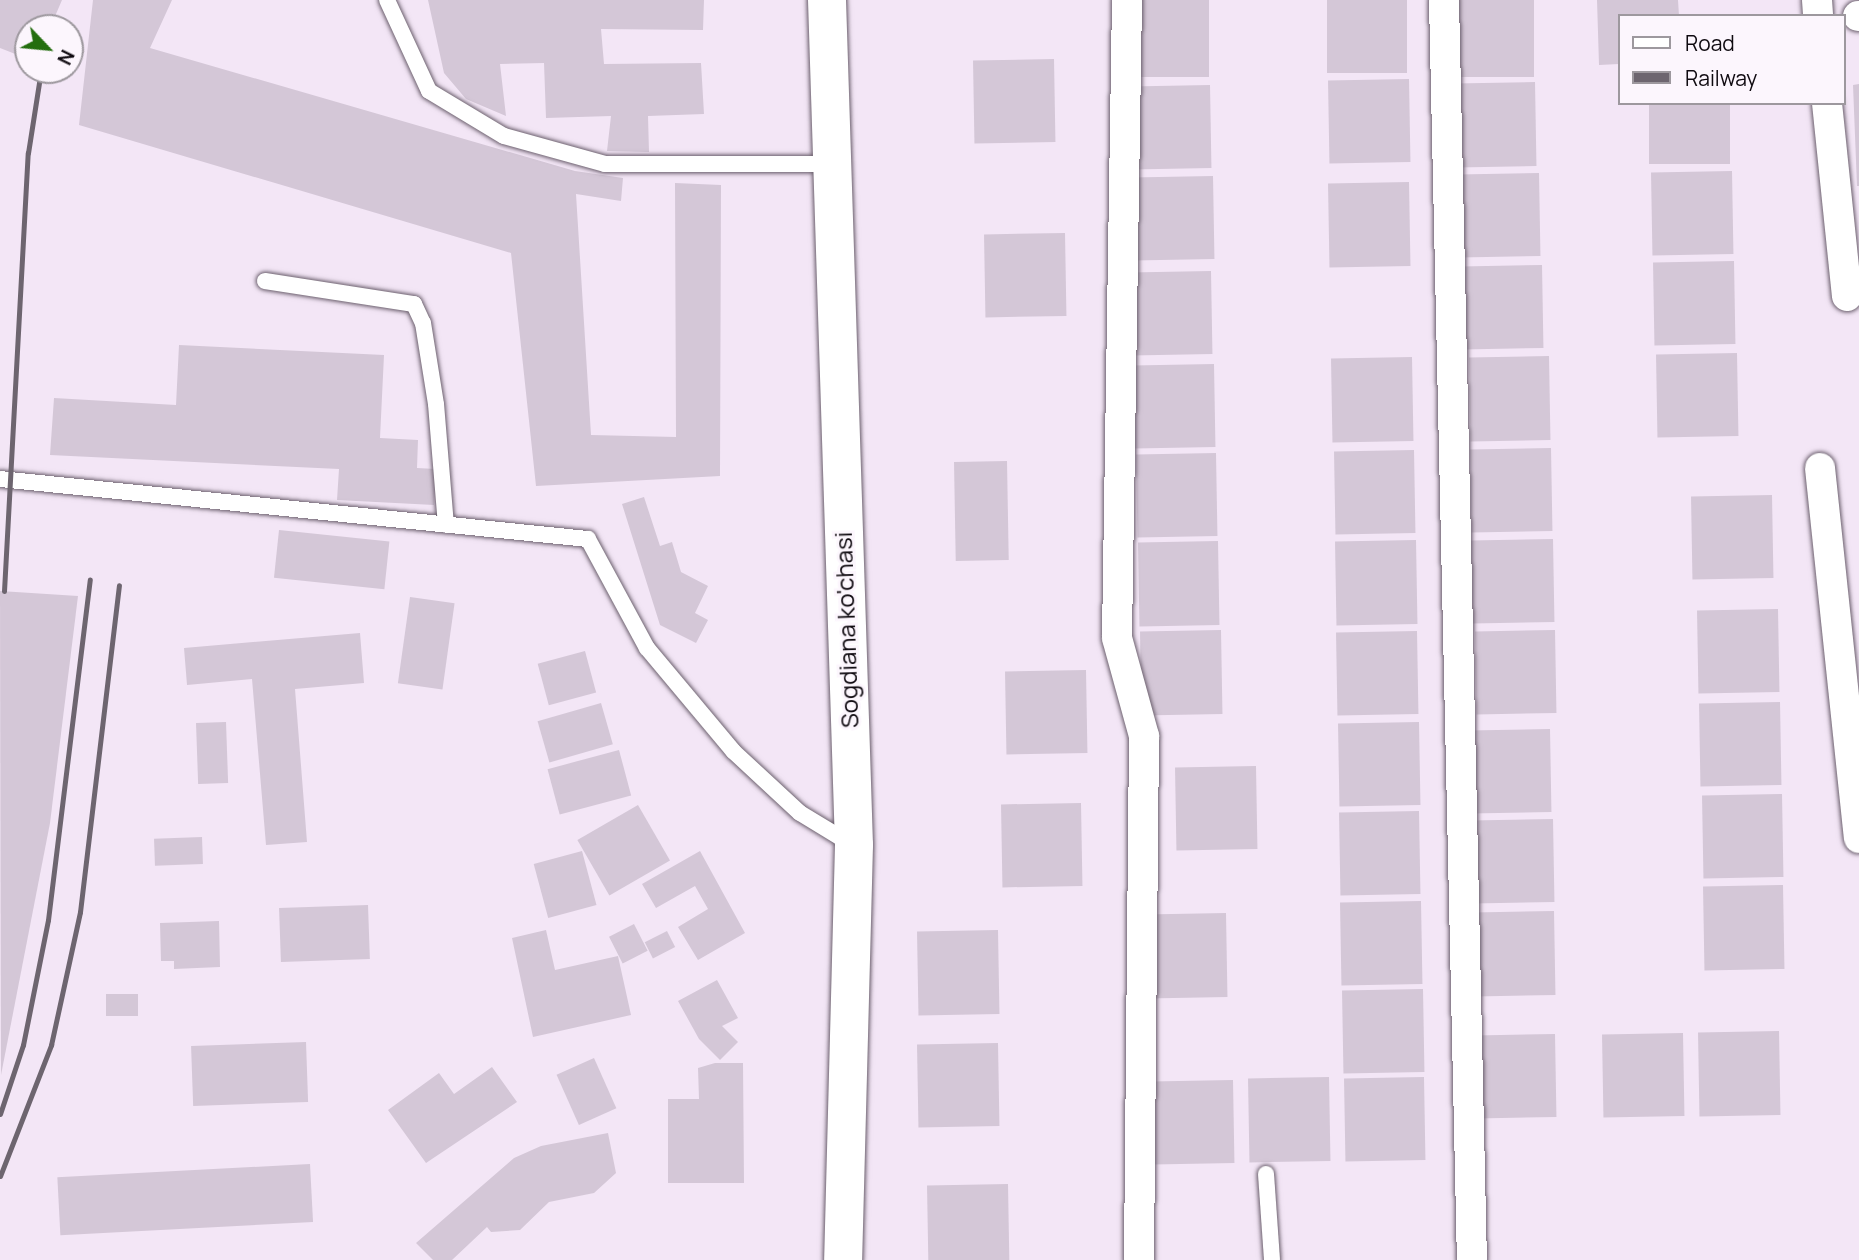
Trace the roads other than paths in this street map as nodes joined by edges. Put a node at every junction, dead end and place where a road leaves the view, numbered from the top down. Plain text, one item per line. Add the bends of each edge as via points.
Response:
1 (387, 0) edge
2 (827, 0) edge
3 (1127, 0) edge
4 (1444, 0) edge
5 (1827, 105) edge
6 (828, 164) junction
7 (265, 281) dead end
8 (1847, 296) dead end
9 (1821, 468) dead end
10 (0, 479) edge
11 (446, 524) junction
12 (1859, 838) edge
13 (853, 845) junction
14 (1266, 1174) dead end
15 (843, 1260) edge
16 (1139, 1260) edge
17 (1272, 1260) edge
18 (1472, 1260) edge

1 - 6 lane via 429,91 504,136 605,164
2 - 6 street, Sogdiana ko'chasi
3 - 16 street via 1117,638 1144,736
4 - 18 street
5 - 8 street
6 - 13 street, Sogdiana ko'chasi
7 - 11 lane via 414,304 423,323 436,404
9 - 12 street
10 - 11 lane
11 - 13 lane via 588,539 647,648 733,751 800,813
13 - 15 street, Sogdiana ko'chasi
14 - 17 lane

